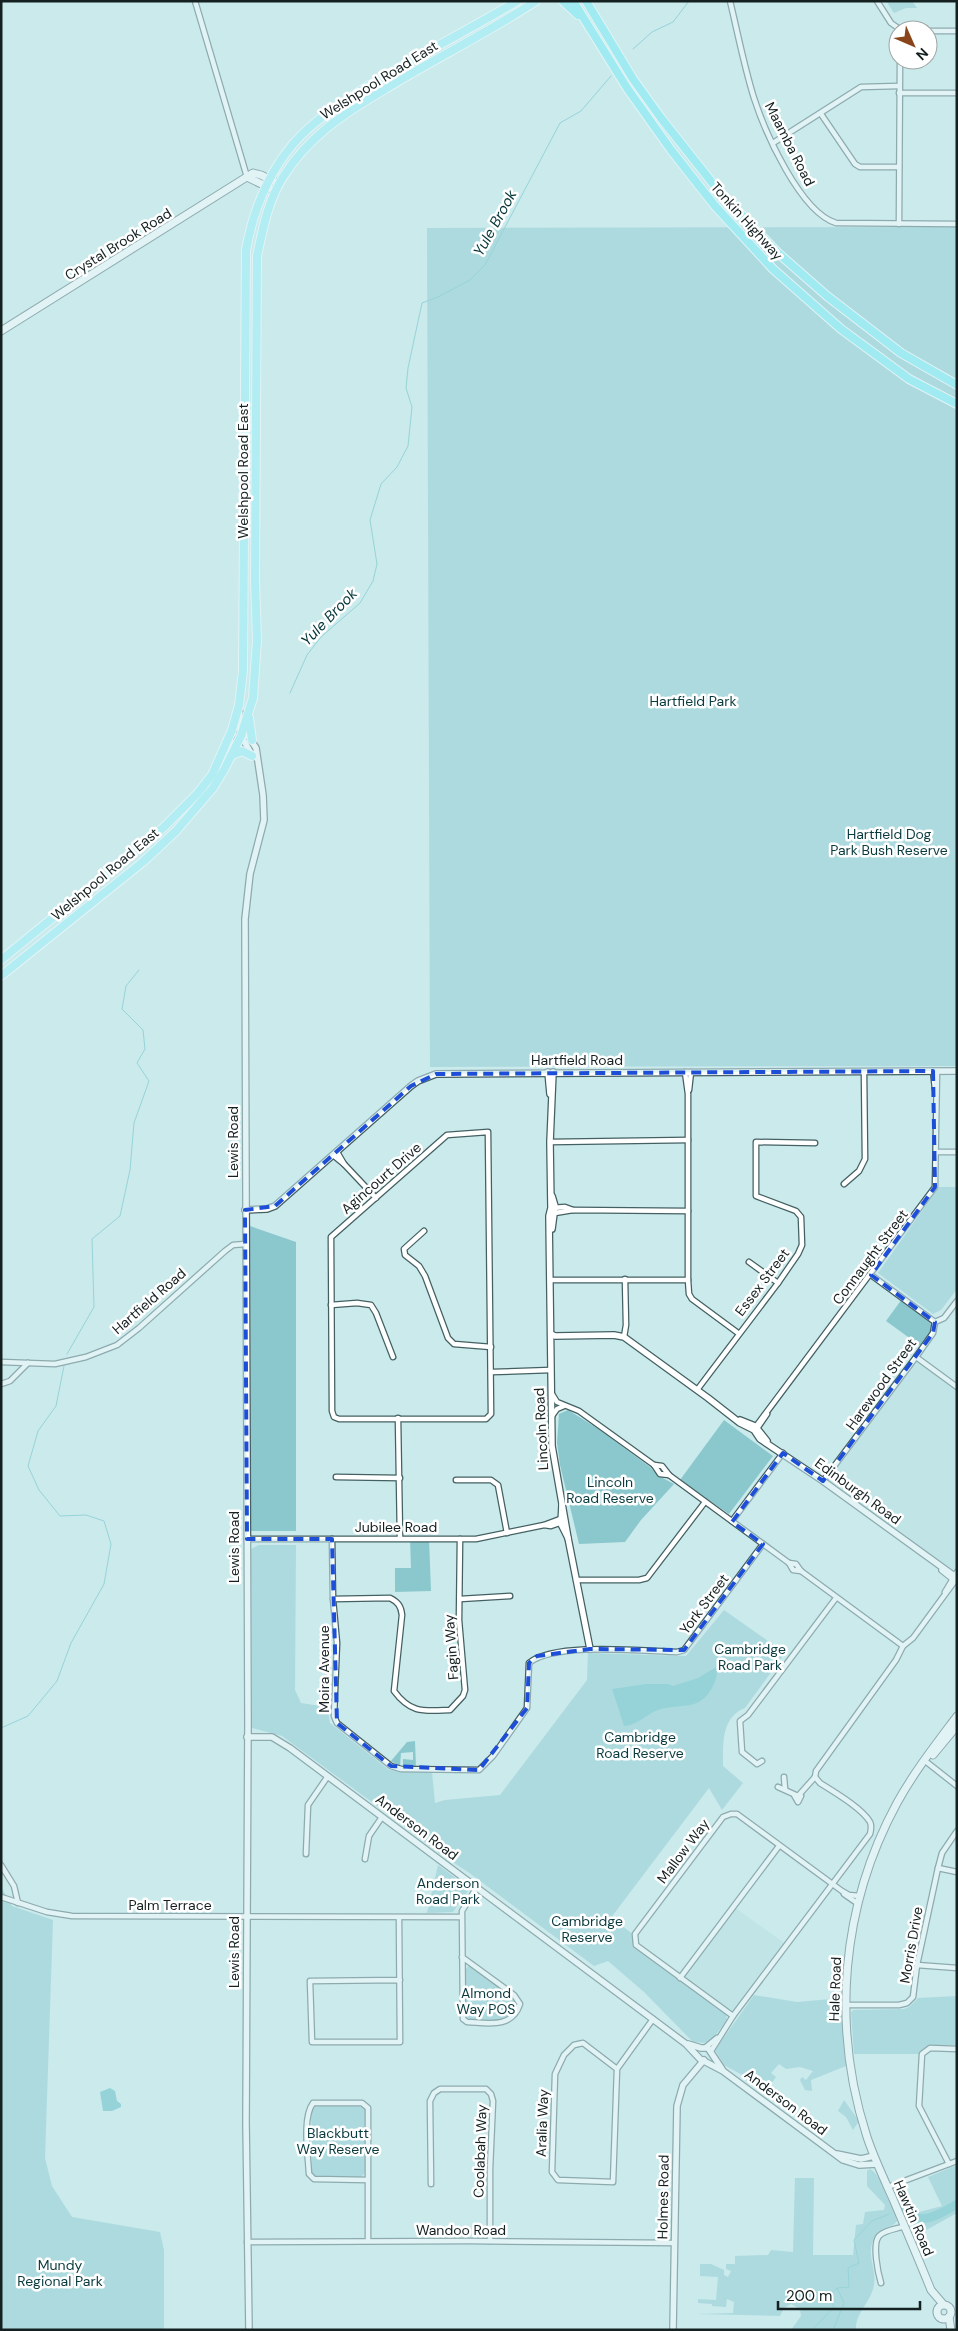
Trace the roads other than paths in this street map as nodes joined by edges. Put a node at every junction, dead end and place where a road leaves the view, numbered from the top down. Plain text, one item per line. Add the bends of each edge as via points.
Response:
1 (195, 1) edge
2 (517, 1) edge
3 (536, 1) edge
4 (563, 1) edge
5 (573, 1) edge
6 (586, 1) edge
7 (730, 1) edge
8 (877, 1) edge
9 (889, 20) edge
10 (591, 29) junction
11 (938, 31) edge
12 (957, 31) edge
13 (900, 70) edge
14 (899, 86) junction
15 (899, 93) junction
16 (957, 93) edge
17 (821, 114) junction
18 (774, 143) junction
19 (899, 167) junction
20 (247, 177) junction
21 (267, 182) junction
22 (278, 187) junction
23 (899, 224) junction
24 (957, 224) edge
25 (1, 331) edge
26 (957, 386) edge
27 (957, 404) edge
28 (239, 705) junction
29 (249, 711) junction
30 (241, 736) junction
31 (252, 740) junction
32 (231, 756) junction
33 (252, 756) junction
34 (221, 759) junction
35 (257, 766) junction
36 (1, 960) edge
37 (2, 972) edge
38 (935, 1071) junction
39 (957, 1071) edge
40 (550, 1072) junction
41 (688, 1072) junction
42 (864, 1072) junction
43 (688, 1140) junction
44 (550, 1142) junction
45 (815, 1143) dead end
46 (937, 1152) junction
47 (957, 1152) edge
48 (335, 1153) junction
49 (844, 1184) dead end
50 (376, 1198) junction
51 (554, 1209) junction
52 (245, 1210) junction
53 (688, 1211) junction
54 (424, 1231) dead end
55 (245, 1244) junction
56 (749, 1262) dead end
57 (871, 1275) junction
58 (625, 1279) junction
59 (551, 1280) junction
60 (688, 1280) junction
61 (778, 1283) junction
62 (957, 1301) edge
63 (331, 1305) junction
64 (935, 1322) junction
65 (738, 1333) junction
66 (554, 1334) junction
67 (624, 1337) junction
68 (491, 1347) junction
69 (393, 1357) dead end
70 (916, 1357) junction
71 (1, 1362) edge
72 (28, 1363) junction
73 (551, 1370) junction
74 (492, 1372) junction
75 (1, 1384) edge
76 (957, 1387) edge
77 (697, 1390) junction
78 (552, 1391) junction
79 (552, 1405) junction
80 (561, 1406) junction
81 (398, 1418) junction
82 (552, 1419) junction
83 (755, 1428) junction
84 (783, 1453) junction
85 (336, 1477) dead end
86 (400, 1478) junction
87 (456, 1480) dead end
88 (823, 1481) junction
89 (705, 1502) junction
90 (562, 1521) junction
91 (732, 1522) junction
92 (507, 1533) junction
93 (400, 1538) junction
94 (247, 1539) junction
95 (332, 1539) junction
96 (460, 1539) junction
97 (763, 1544) junction
98 (955, 1575) edge
99 (577, 1580) junction
100 (510, 1596) dead end
101 (836, 1598) junction
102 (333, 1599) junction
103 (460, 1599) junction
104 (904, 1646) junction
105 (590, 1649) junction
106 (957, 1716) edge
107 (957, 1726) edge
108 (248, 1737) junction
109 (762, 1761) dead end
110 (925, 1762) junction
111 (328, 1776) junction
112 (784, 1777) dead end
113 (815, 1777) junction
114 (957, 1786) edge
115 (778, 1787) dead end
116 (785, 1789) junction
117 (382, 1817) junction
118 (957, 1831) edge
119 (779, 1846) junction
120 (306, 1854) dead end
121 (365, 1859) dead end
122 (1, 1865) edge
123 (938, 1868) junction
124 (957, 1872) edge
125 (832, 1884) junction
126 (477, 1887) junction
127 (1, 1897) edge
128 (858, 1899) junction
129 (18, 1903) junction
130 (246, 1917) junction
131 (461, 1917) junction
132 (399, 1918) junction
133 (462, 1957) junction
134 (917, 1965) junction
135 (957, 1968) edge
136 (680, 1978) junction
137 (400, 1980) junction
138 (845, 2005) junction
139 (734, 2016) junction
140 (653, 2019) junction
141 (686, 2044) junction
142 (957, 2049) edge
143 (707, 2050) junction
144 (701, 2058) junction
145 (617, 2069) junction
146 (723, 2071) junction
147 (835, 2154) junction
148 (874, 2156) junction
149 (957, 2161) edge
150 (877, 2164) junction
151 (949, 2164) junction
152 (368, 2180) junction
153 (431, 2184) dead end
154 (888, 2187) junction
155 (904, 2226) junction
156 (368, 2241) junction
157 (490, 2241) junction
158 (247, 2242) junction
159 (674, 2243) junction
160 (881, 2283) dead end
161 (931, 2290) junction
162 (949, 2306) edge
163 (937, 2310) junction
164 (952, 2315) edge
165 (942, 2318) junction
166 (248, 2330) edge
167 (673, 2330) edge
168 (947, 2330) edge
169 (951, 2330) edge

1 - 20 street
2 - 21 main road, Welshpool Road East via 385,76 324,115 294,143
3 - 22 main road, Welshpool Road East via 340,116 305,148
4 - 10 highway
5 - 10 highway, Tonkin Highway
6 - 26 highway, Tonkin Highway via 633,79 718,190 778,252 827,296 901,353
7 - 18 street, Maamba Road via 754,98
8 - 9 street
10 - 27 highway, Tonkin Highway via 671,150 715,206 774,269 849,335 908,379
11 - 12 street
13 - 14 street
14 - 15 street
14 - 17 street via 862,88
15 - 16 street
15 - 19 street
17 - 18 street
17 - 19 street via 854,164 860,167
18 - 23 street, Maamba Road via 807,201 827,221 836,224
19 - 23 street
20 - 21 main road
20 - 25 main road, Crystal Brook Road
21 - 22 main road
21 - 28 main road, Welshpool Road East via 254,214 246,250 244,644
22 - 29 main road, Welshpool Road East via 263,226 258,256 257,640 256,675
23 - 24 street, Maamba Road
28 - 30 street, Lewis Road
28 - 34 main road, Welshpool Road East
29 - 30 main road, Welshpool Road East
29 - 31 main road
30 - 31 street
30 - 32 main road, Welshpool Road East
30 - 33 street, Lewis Road
30 - 34 street
31 - 35 street, Lewis Road
32 - 33 main road via 242,751
32 - 37 main road, Welshpool Road East via 213,788 176,831 144,861
33 - 35 street, Lewis Road
34 - 36 main road, Welshpool Road East via 197,794 164,827
35 - 52 street, Lewis Road via 264,820 250,874 245,920
38 - 39 street, Hartfield Road
38 - 42 street, Hartfield Road
38 - 46 street, Connaught Street
40 - 41 street, Hartfield Road
40 - 44 street, Lincoln Road
40 - 48 street, Hartfield Road via 431,1075 412,1086
41 - 42 street, Hartfield Road
41 - 43 street
42 - 49 street via 865,1159 860,1171
43 - 44 street
43 - 53 street
44 - 51 street, Lincoln Road
45 - 61 street, Essex Street via 756,1142 756,1196 796,1211 801,1218 802,1245
46 - 47 street
46 - 57 street, Connaught Street via 932,1194
48 - 50 street
48 - 52 street, Hartfield Road via 274,1206
50 - 63 street, Agincourt Drive via 331,1238
50 - 68 street, Agincourt Drive via 447,1135 488,1132
51 - 53 street
51 - 59 street, Lincoln Road via 549,1216
52 - 55 street, Lewis Road
53 - 60 street
54 - 68 street via 404,1248 405,1255 419,1266 425,1276 448,1338 454,1344
55 - 72 street, Hartfield Road via 233,1245 225,1251 117,1345 55,1364
55 - 94 street, Lewis Road
56 - 61 street
57 - 64 street
57 - 83 street, Connaught Street
58 - 59 street
58 - 60 street
58 - 67 street
59 - 66 street, Lincoln Road via 550,1309
60 - 65 street via 692,1299
61 - 65 street, Essex Street
62 - 64 street, Harewood Street via 944,1318
63 - 69 street via 371,1305
63 - 81 street, Agincourt Drive via 334,1416 339,1419
64 - 70 street, Harewood Street via 933,1333
65 - 77 street, Essex Street
66 - 67 street
66 - 73 street, Lincoln Road
67 - 77 street, Edinburgh Road
68 - 74 street, Agincourt Drive
70 - 76 street
70 - 88 street, Harewood Street
71 - 72 street, Hartfield Road
72 - 75 street via 10,1381
73 - 74 street
73 - 78 street, Lincoln Road
74 - 81 street, Agincourt Drive via 491,1414 486,1420
77 - 83 street, Edinburgh Road via 740,1424
78 - 79 street, Lincoln Road
78 - 80 street
79 - 80 street
79 - 82 street, Lincoln Road
80 - 82 street
80 - 89 street via 571,1406 579,1411 654,1465 660,1474 669,1476
81 - 86 street
82 - 90 street, Lincoln Road via 552,1446 565,1514
83 - 84 street, Edinburgh Road via 760,1439
84 - 88 street, Edinburgh Road
84 - 91 street
85 - 86 street
86 - 93 street
87 - 92 street via 491,1480 498,1485
88 - 98 street, Edinburgh Road
89 - 91 street
89 - 99 street via 647,1578
90 - 92 street, Jubilee Road
90 - 99 street, Lincoln Road via 568,1528
91 - 97 street
92 - 96 street, Jubilee Road
93 - 95 street, Jubilee Road
93 - 96 street, Jubilee Road
94 - 95 street, Jubilee Road
94 - 108 street, Lewis Road
95 - 102 street, Moira Avenue
96 - 103 street, Fagin Way
97 - 101 street via 796,1564
97 - 105 street, York Street via 684,1650
98 - 104 street via 914,1638
99 - 105 street, Lincoln Road
100 - 103 street
101 - 104 street
101 - 109 street via 748,1716 740,1721 742,1752 757,1764
102 - 103 street, Fagin Way via 390,1598 401,1606 394,1691 418,1711 450,1710 463,1696
102 - 105 street, Moira Avenue via 337,1643 334,1716 337,1723 391,1766 401,1769 479,1770 494,1756 527,1708 529,1663 537,1656
104 - 113 street via 816,1770
106 - 110 main road, Hale Road
107 - 110 main road, Hale Road
108 - 111 street, Anderson Road via 275,1738
108 - 130 street, Lewis Road
110 - 114 street
110 - 128 main road, Hale Road via 887,1826
111 - 117 street, Anderson Road
111 - 120 street via 307,1809
112 - 116 street
113 - 116 street via 802,1795 794,1795
113 - 125 street via 860,1812 870,1821 871,1827 870,1834
115 - 116 street
117 - 121 street via 369,1836
117 - 126 street, Anderson Road
118 - 123 street, Morris Drive via 942,1853
119 - 125 street, Mallow Way
119 - 136 street
119 - 136 street, Mallow Way via 737,1814 723,1817 635,1934 636,1945
122 - 129 street via 14,1886
123 - 124 street
123 - 134 street, Morris Drive
125 - 128 street, Mallow Way
125 - 139 street
126 - 131 street via 463,1906
126 - 140 street, Anderson Road
127 - 129 street, Palm Terrace
128 - 138 main road, Hale Road via 847,1958
129 - 130 street, Palm Terrace via 72,1916
130 - 132 street, Palm Terrace
130 - 158 street, Lewis Road
131 - 132 street, Palm Terrace
131 - 133 street
132 - 137 street
133 - 133 street via 463,2019 503,2024 512,2019 520,2004 514,1995
134 - 135 street
134 - 138 street, Morris Drive via 913,1997 907,2003
136 - 139 street
137 - 137 street via 400,2042 312,2042 310,1981
138 - 148 main road, Hale Road via 854,2086
139 - 143 street
140 - 141 street, Anderson Road
140 - 145 street
141 - 143 street, Anderson Road
141 - 144 street, Anderson Road
142 - 151 street via 927,2049 922,2054 919,2106
143 - 144 street
143 - 144 street via 710,2058
143 - 146 street, Anderson Road
144 - 146 street, Anderson Road
144 - 159 street, Holmes Road via 683,2085 677,2106
145 - 145 street, Aralia Way via 613,2182 558,2180 552,2172 555,2074 564,2055 574,2045 583,2043
146 - 147 street, Anderson Road
147 - 148 street, Anderson Road via 861,2159
147 - 150 street, Anderson Road via 853,2164
148 - 150 main road, Hawtin Road
149 - 151 street
150 - 154 main road, Hawtin Road
151 - 154 street
152 - 152 street via 368,2108 362,2103 313,2103 308,2110 307,2124 309,2174 314,2179
152 - 156 street
153 - 157 street, Coolabah Way via 430,2101 434,2093 440,2089 486,2089 493,2100
154 - 155 main road, Hawtin Road
155 - 160 street via 878,2236 877,2270
155 - 161 main road, Hawtin Road
156 - 157 street, Wandoo Road
156 - 158 street, Wandoo Road
157 - 159 street, Wandoo Road
158 - 166 street, Lewis Road
159 - 167 street, Holmes Road
161 - 162 main road, Hawtin Road
161 - 163 main road, Hawtin Road
162 - 163 main road
162 - 164 main road
163 - 165 main road, Hawtin Road
164 - 165 main road
164 - 169 main road
165 - 168 main road

